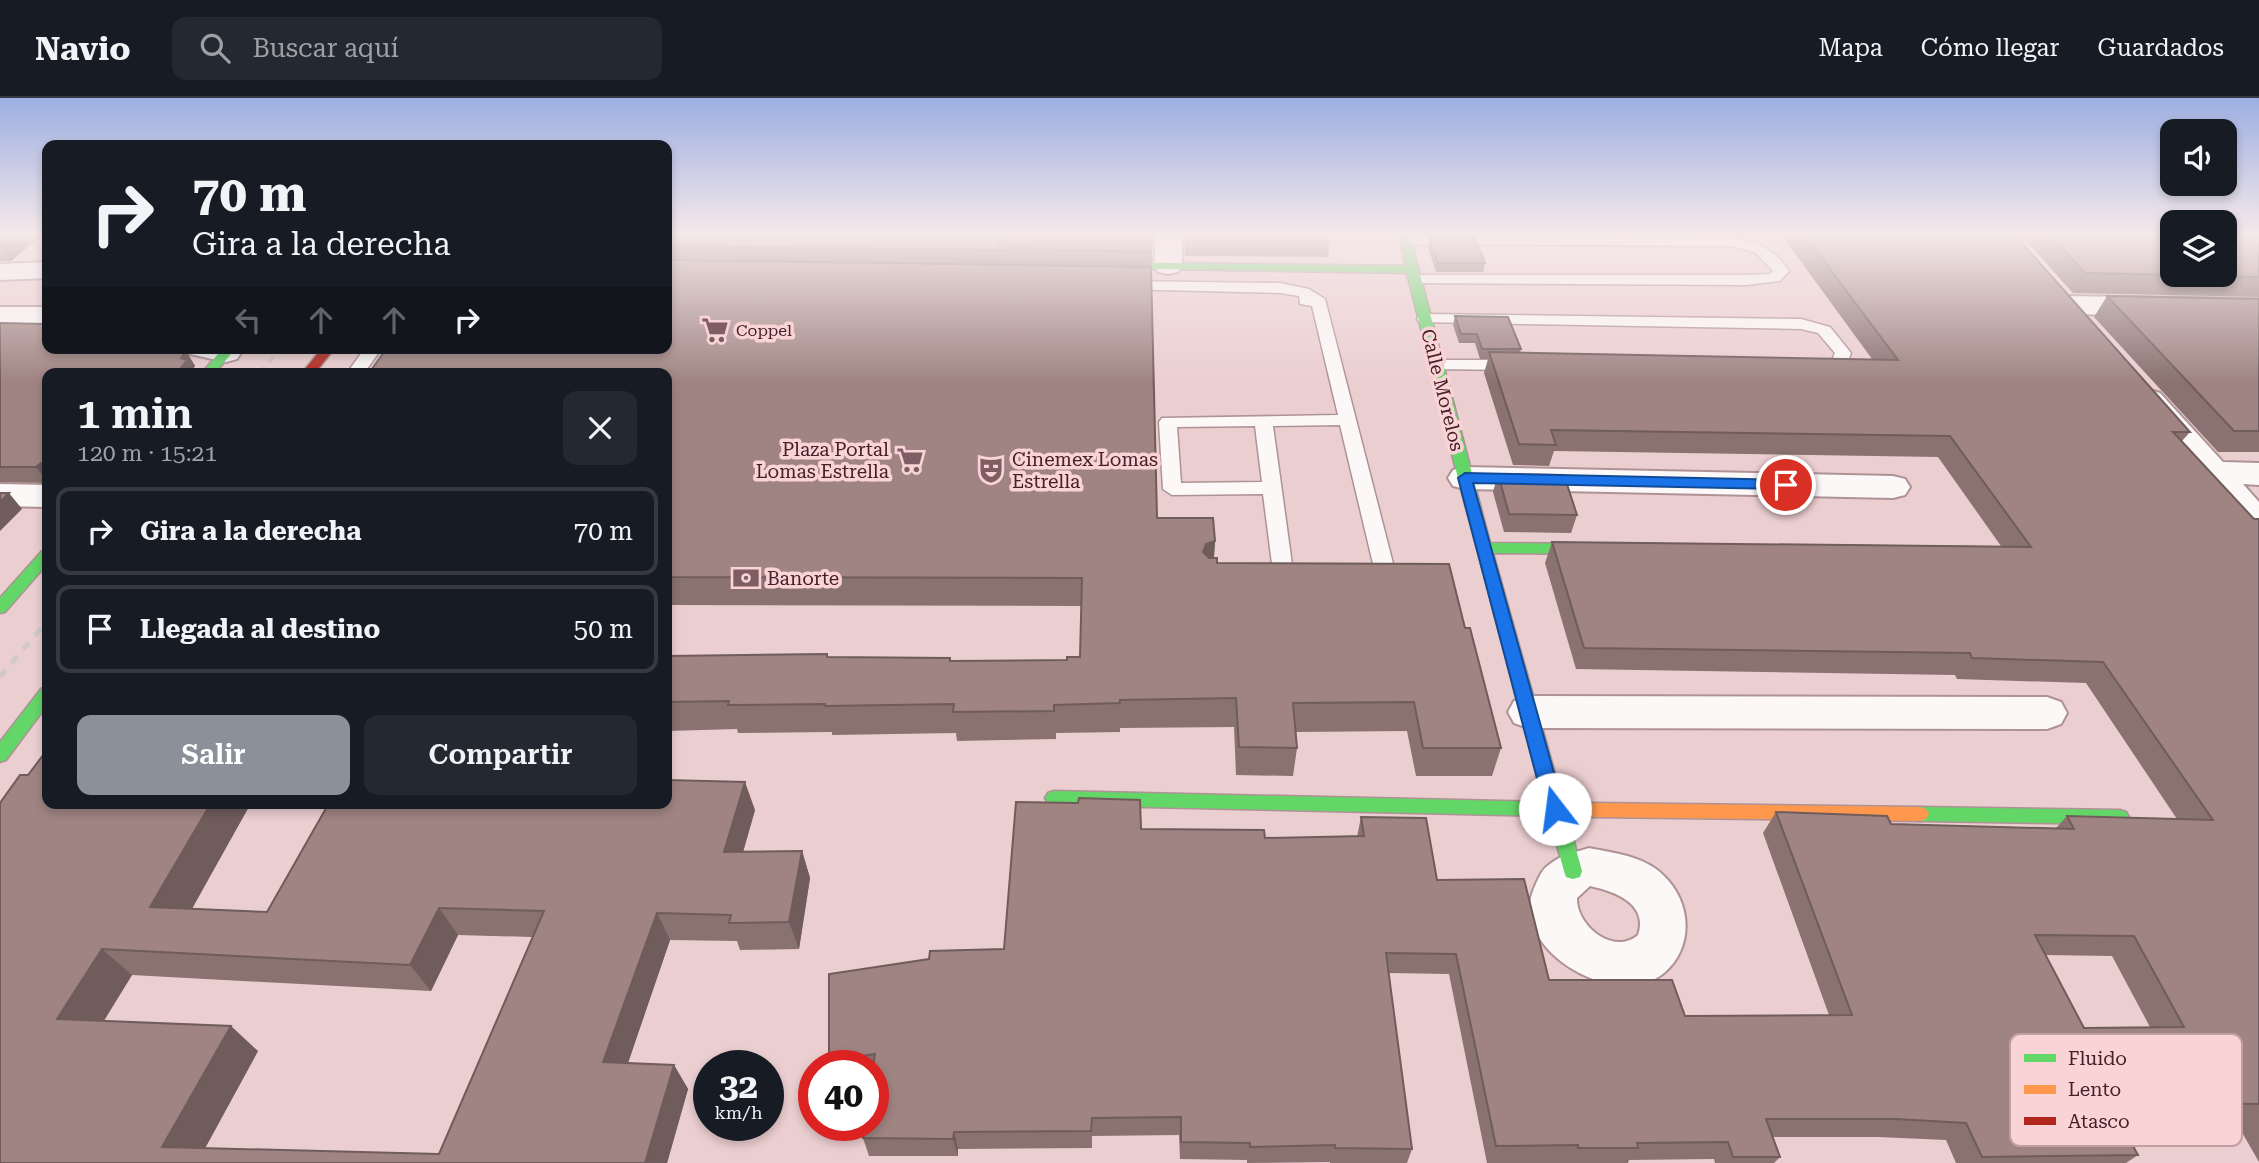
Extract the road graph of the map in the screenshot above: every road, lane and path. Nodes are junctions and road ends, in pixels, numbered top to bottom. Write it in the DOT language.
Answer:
graph roads {
  1 [pos="1416,283"];
  2 [pos="1112,286"];
  3 [pos="1150,296"];
  4 [pos="1318,302"];
  5 [pos="2259,308"];
  6 [pos="0,316"];
  7 [pos="42,316"];
  8 [pos="1426,319"];
  9 [pos="2091,334"];
  10 [pos="324,354"];
  11 [pos="369,354"];
  12 [pos="1437,365"];
  13 [pos="1532,365"];
  14 [pos="1802,367"];
  15 [pos="312,368"];
  16 [pos="359,368"];
  17 [pos="2126,374"];
  18 [pos="1347,420"];
  19 [pos="1263,421"];
  20 [pos="2214,473"];
  21 [pos="2259,474"];
  22 [pos="1465,478"];
  23 [pos="1893,487"];
  24 [pos="1272,488"];
  25 [pos="0,495"];
  26 [pos="42,496"];
  27 [pos="2259,524"];
  28 [pos="1484,548"];
  29 [pos="1621,550"];
  30 [pos="42,561"];
  31 [pos="1261,579"];
  32 [pos="1284,579"];
  33 [pos="1310,579"];
  34 [pos="1348,579"];
  35 [pos="0,608"];
  36 [pos="42,700"];
  37 [pos="1528,712"];
  38 [pos="2047,713"];
  39 [pos="0,755"];
  40 [pos="1054,798"];
  41 [pos="1555,809"];
  42 [pos="2120,817"];
  43 [pos="1573,871"];
  1 -- 8 [label="street, Calle Morelos"];
  2 -- 4 [label="lane"];
  3 -- 4 [label="lane"];
  4 -- 18 [label="lane"];
  5 -- 9 [label="street"];
  6 -- 7 [label="street"];
  8 -- 12 [label="street, Calle Morelos"];
  8 -- 14 [label="lane"];
  10 -- 15 [label="street"];
  11 -- 16 [label="lane"];
  12 -- 13 [label="lane"];
  12 -- 22 [label="street, Calle Morelos"];
  17 -- 20 [label="street"];
  18 -- 19 [label="lane"];
  18 -- 34 [label="lane"];
  19 -- 24 [label="lane"];
  19 -- 24 [label="lane"];
  20 -- 21 [label="street"];
  20 -- 27 [label="street"];
  22 -- 23 [label="street"];
  22 -- 28 [label="street, Calle Morelos"];
  24 -- 32 [label="lane"];
  25 -- 26 [label="street"];
  28 -- 29 [label="street"];
  28 -- 37 [label="street, Calle Morelos"];
  30 -- 35 [label="street"];
  31 -- 32 [label="lane"];
  32 -- 33 [label="lane"];
  36 -- 39 [label="street"];
  37 -- 38 [label="street"];
  37 -- 41 [label="street, Calle Morelos"];
  40 -- 41 [label="street"];
  41 -- 42 [label="street"];
  41 -- 43 [label="street, Calle Morelos"];
}
